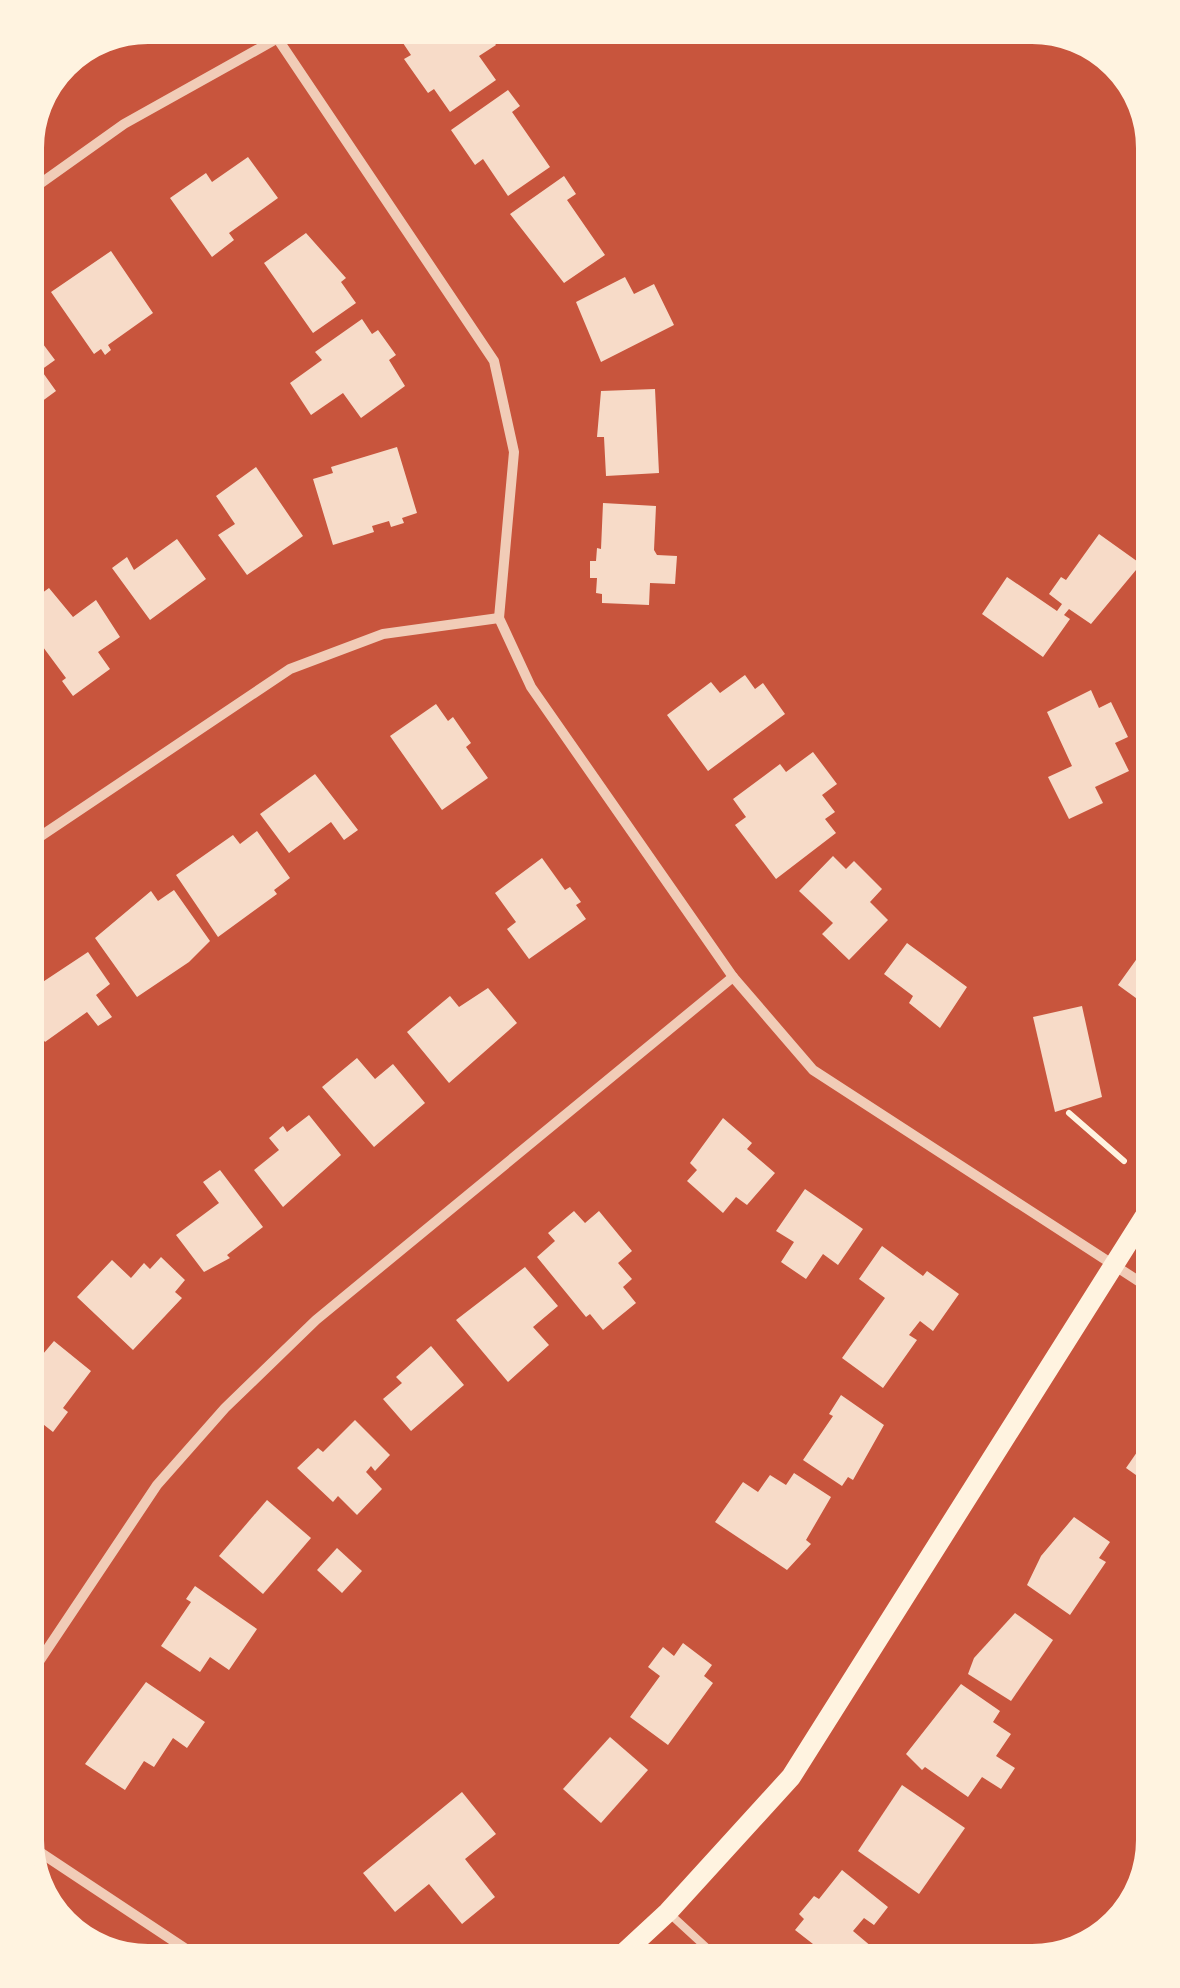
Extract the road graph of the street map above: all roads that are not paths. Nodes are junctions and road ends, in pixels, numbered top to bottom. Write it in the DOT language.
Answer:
graph roads {
  1 [pos="278,38"];
  2 [pos="38,185"];
  3 [pos="499,618"];
  4 [pos="38,838"];
  5 [pos="733,978"];
  6 [pos="1142,1219"];
  7 [pos="1112,1263"];
  8 [pos="1142,1283"];
  9 [pos="38,1663"];
  10 [pos="39,1852"];
  11 [pos="668,1912"];
  12 [pos="187,1950"];
  13 [pos="628,1950"];
  14 [pos="709,1950"];
  1 -- 2 [label="street"];
  1 -- 3 [label="street"];
  3 -- 4 [label="street"];
  3 -- 5 [label="street"];
  5 -- 7 [label="street"];
  5 -- 9 [label="street"];
  6 -- 7 [label="main road"];
  7 -- 8 [label="street"];
  7 -- 11 [label="main road"];
  10 -- 12 [label="street"];
  11 -- 13 [label="main road"];
  11 -- 14 [label="lane"];
}
